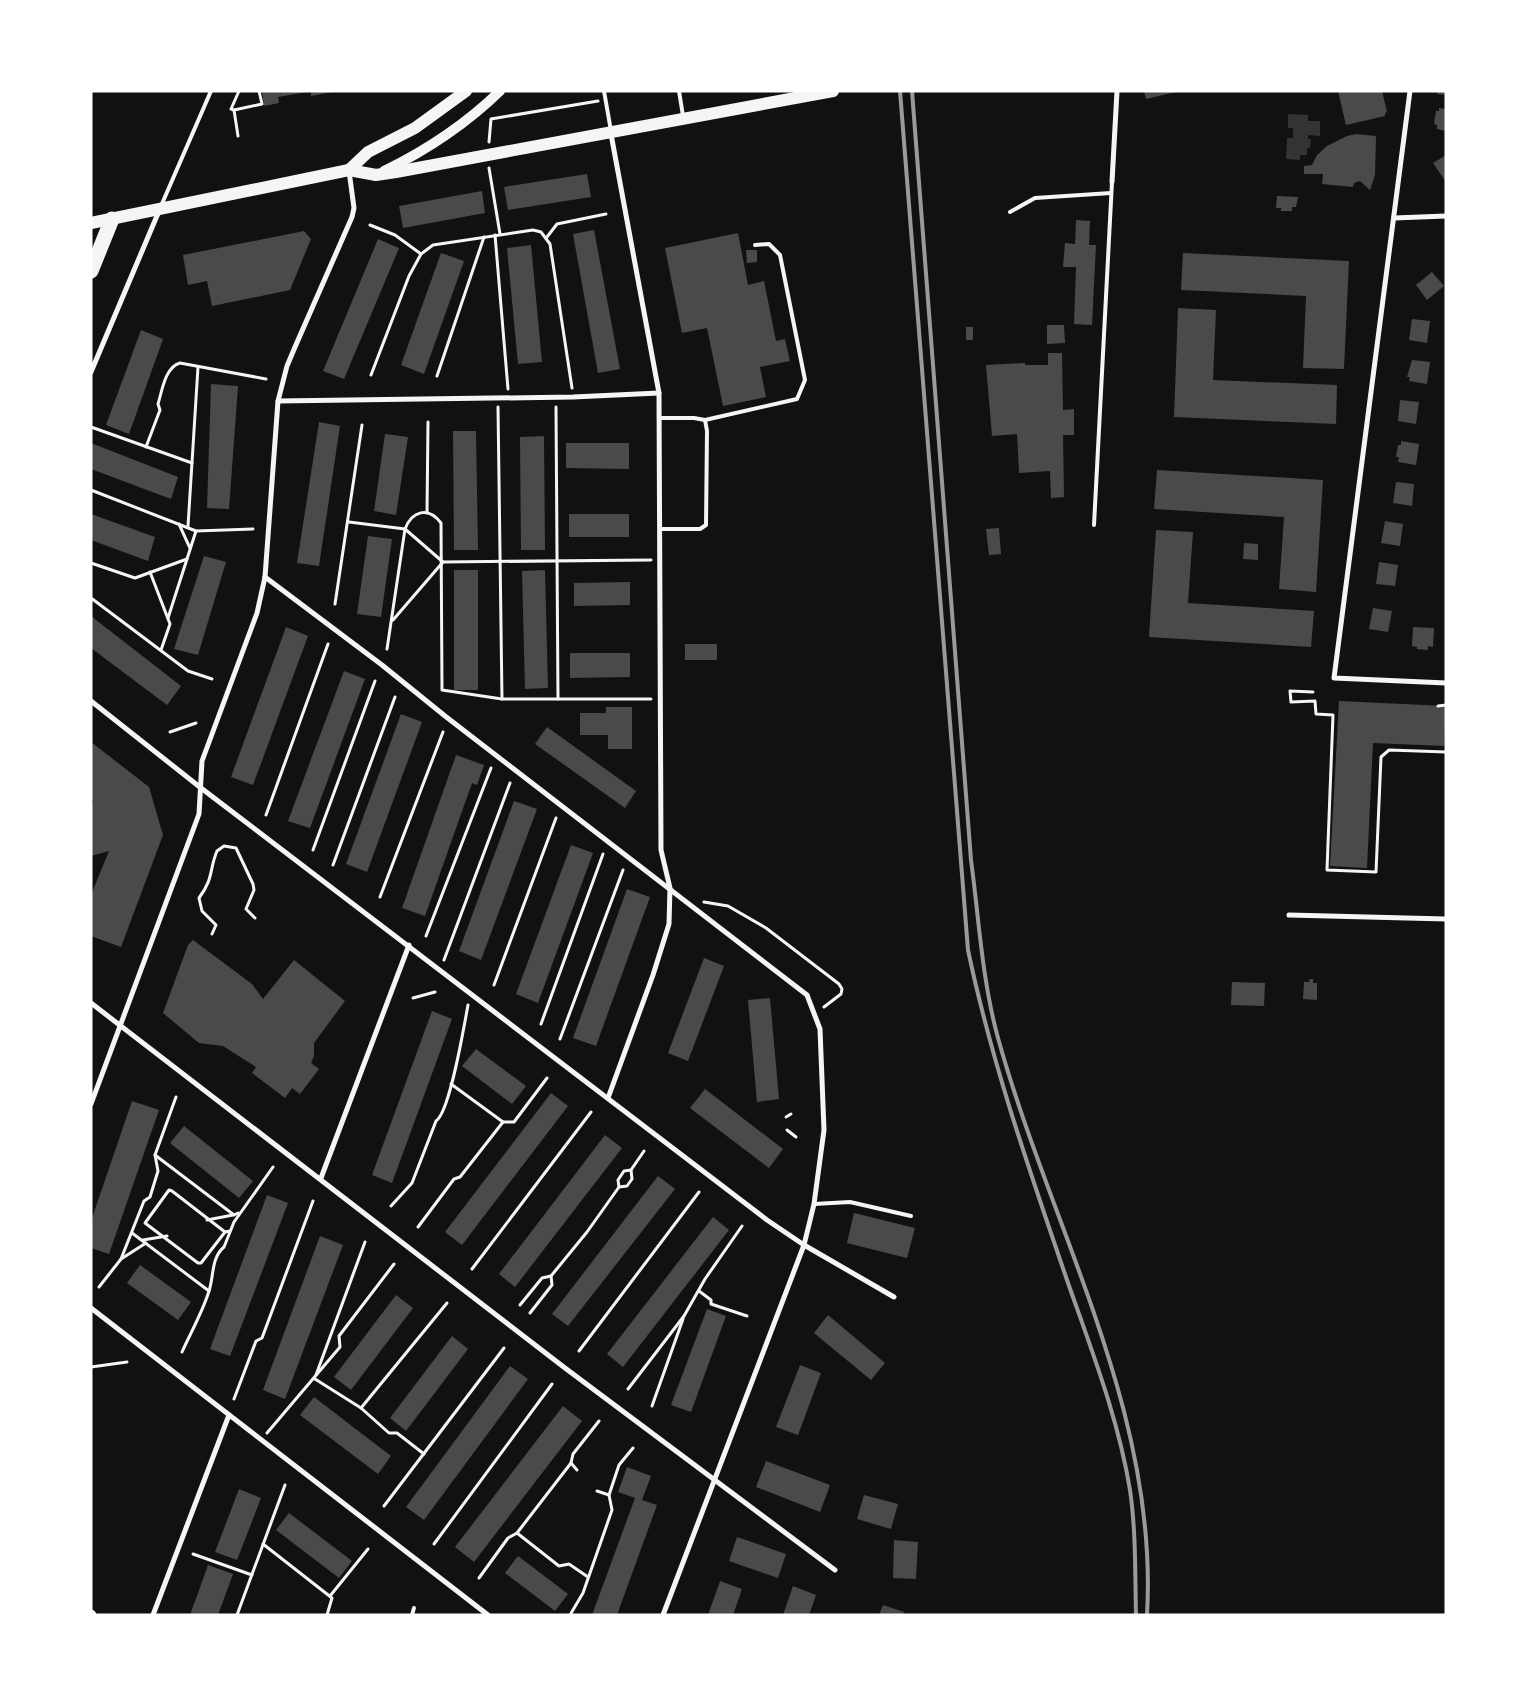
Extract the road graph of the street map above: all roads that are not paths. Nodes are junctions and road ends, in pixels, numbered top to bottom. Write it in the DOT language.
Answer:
graph roads {
  1 [pos="211,91"];
  2 [pos="466,91"];
  3 [pos="500,91"];
  4 [pos="604,91"];
  5 [pos="679,91"];
  6 [pos="833,91"];
  7 [pos="1117,91"];
  8 [pos="1410,91"];
  9 [pos="684,120"];
  10 [pos="611,133"];
  11 [pos="349,170"];
  12 [pos="376,175"];
  13 [pos="1112,182"];
  14 [pos="1111,193"];
  15 [pos="160,209"];
  16 [pos="1010,212"];
  17 [pos="1446,216"];
  18 [pos="1394,218"];
  19 [pos="112,219"];
  20 [pos="91,223"];
  21 [pos="755,245"];
  22 [pos="91,271"];
  23 [pos="91,372"];
  24 [pos="659,393"];
  25 [pos="278,401"];
  26 [pos="661,418"];
  27 [pos="705,420"];
  28 [pos="1094,525"];
  29 [pos="661,529"];
  30 [pos="265,577"];
  31 [pos="1446,683"];
  32 [pos="91,701"];
  33 [pos="201,788"];
  34 [pos="670,888"];
  35 [pos="1289,915"];
  36 [pos="1446,919"];
  37 [pos="409,945"];
  38 [pos="91,1003"];
  39 [pos="121,1026"];
  40 [pos="608,1098"];
  41 [pos="91,1104"];
  42 [pos="321,1178"];
  43 [pos="814,1204"];
  44 [pos="911,1216"];
  45 [pos="804,1245"];
  46 [pos="894,1297"];
  47 [pos="91,1308"];
  48 [pos="229,1415"];
  49 [pos="716,1479"];
  50 [pos="835,1570"];
  51 [pos="414,1608"];
  52 [pos="153,1615"];
  53 [pos="412,1615"];
  54 [pos="488,1615"];
  55 [pos="664,1615"];
  1 -- 15 [label="lane"];
  2 -- 11 [label="main road"];
  3 -- 12 [label="main road"];
  4 -- 10 [label="lane"];
  5 -- 9 [label="lane"];
  6 -- 9 [label="main road"];
  7 -- 13 [label="street"];
  8 -- 18 [label="street"];
  9 -- 10 [label="main road"];
  10 -- 12 [label="main road"];
  10 -- 24 [label="street"];
  11 -- 12 [label="main road"];
  11 -- 15 [label="main road"];
  11 -- 25 [label="street"];
  13 -- 14 [label="lane"];
  14 -- 16 [label="lane"];
  14 -- 28 [label="lane"];
  15 -- 19 [label="main road"];
  15 -- 23 [label="street"];
  17 -- 18 [label="street"];
  18 -- 31 [label="street"];
  19 -- 20 [label="main road"];
  19 -- 22 [label="highway"];
  21 -- 27 [label="lane"];
  24 -- 25 [label="street"];
  24 -- 26 [label="street"];
  25 -- 30 [label="street"];
  26 -- 27 [label="lane"];
  26 -- 29 [label="street"];
  27 -- 29 [label="lane"];
  29 -- 34 [label="street"];
  30 -- 33 [label="street"];
  30 -- 34 [label="street"];
  32 -- 33 [label="street"];
  33 -- 37 [label="street"];
  33 -- 39 [label="street"];
  34 -- 40 [label="street"];
  34 -- 43 [label="street"];
  35 -- 36 [label="street"];
  37 -- 40 [label="street"];
  37 -- 42 [label="street"];
  38 -- 39 [label="street"];
  39 -- 41 [label="street"];
  39 -- 42 [label="street"];
  40 -- 45 [label="street"];
  42 -- 49 [label="street"];
  43 -- 44 [label="lane"];
  43 -- 45 [label="street"];
  45 -- 46 [label="street"];
  45 -- 49 [label="street"];
  47 -- 48 [label="street"];
  48 -- 52 [label="street"];
  48 -- 54 [label="street"];
  49 -- 50 [label="street"];
  49 -- 55 [label="street"];
  51 -- 53 [label="lane"];
}
